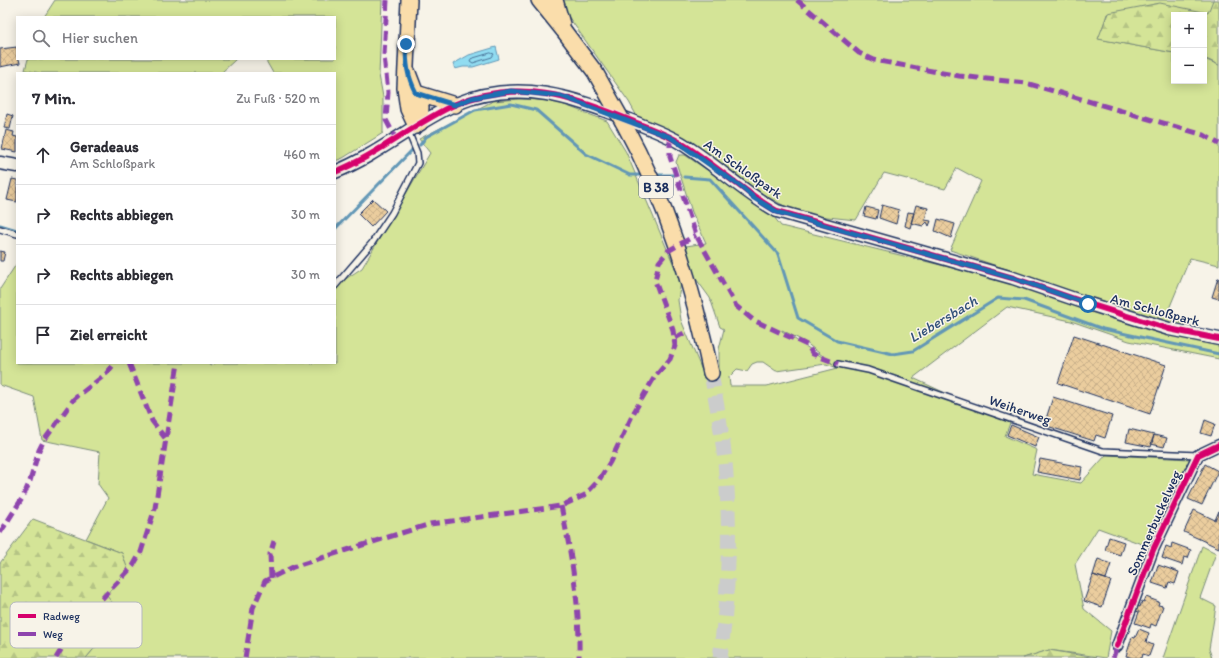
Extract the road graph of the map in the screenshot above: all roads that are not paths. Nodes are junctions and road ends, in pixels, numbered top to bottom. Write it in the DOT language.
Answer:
graph roads {
  1 [pos="410,0"];
  2 [pos="539,0"];
  3 [pos="555,0"];
  4 [pos="564,31"];
  5 [pos="406,64"];
  6 [pos="416,93"];
  7 [pos="455,105"];
  8 [pos="415,127"];
  9 [pos="0,163"];
  10 [pos="16,166"];
  11 [pos="336,172"];
  12 [pos="0,229"];
  13 [pos="16,234"];
  14 [pos="336,285"];
  15 [pos="1219,339"];
  16 [pos="838,364"];
  17 [pos="711,373"];
  18 [pos="1219,445"];
  19 [pos="1198,455"];
  20 [pos="1117,646"];
  1 -- 5 [label="main road"];
  2 -- 4 [label="main road, B 38"];
  3 -- 4 [label="main road"];
  4 -- 17 [label="main road, B 38, bridge"];
  5 -- 6 [label="main road"];
  5 -- 8 [label="main road"];
  6 -- 7 [label="main road"];
  6 -- 8 [label="main road"];
  7 -- 8 [label="street, Am Schloßpark"];
  7 -- 15 [label="street, Am Schloßpark"];
  8 -- 11 [label="street, Am Schloßpark"];
  8 -- 14 [label="lane"];
  9 -- 10 [label="street"];
  12 -- 13 [label="lane"];
  16 -- 19 [label="lane, Weiherweg"];
  18 -- 19 [label="street"];
  19 -- 20 [label="street, Sommerbuckelweg"];
}
